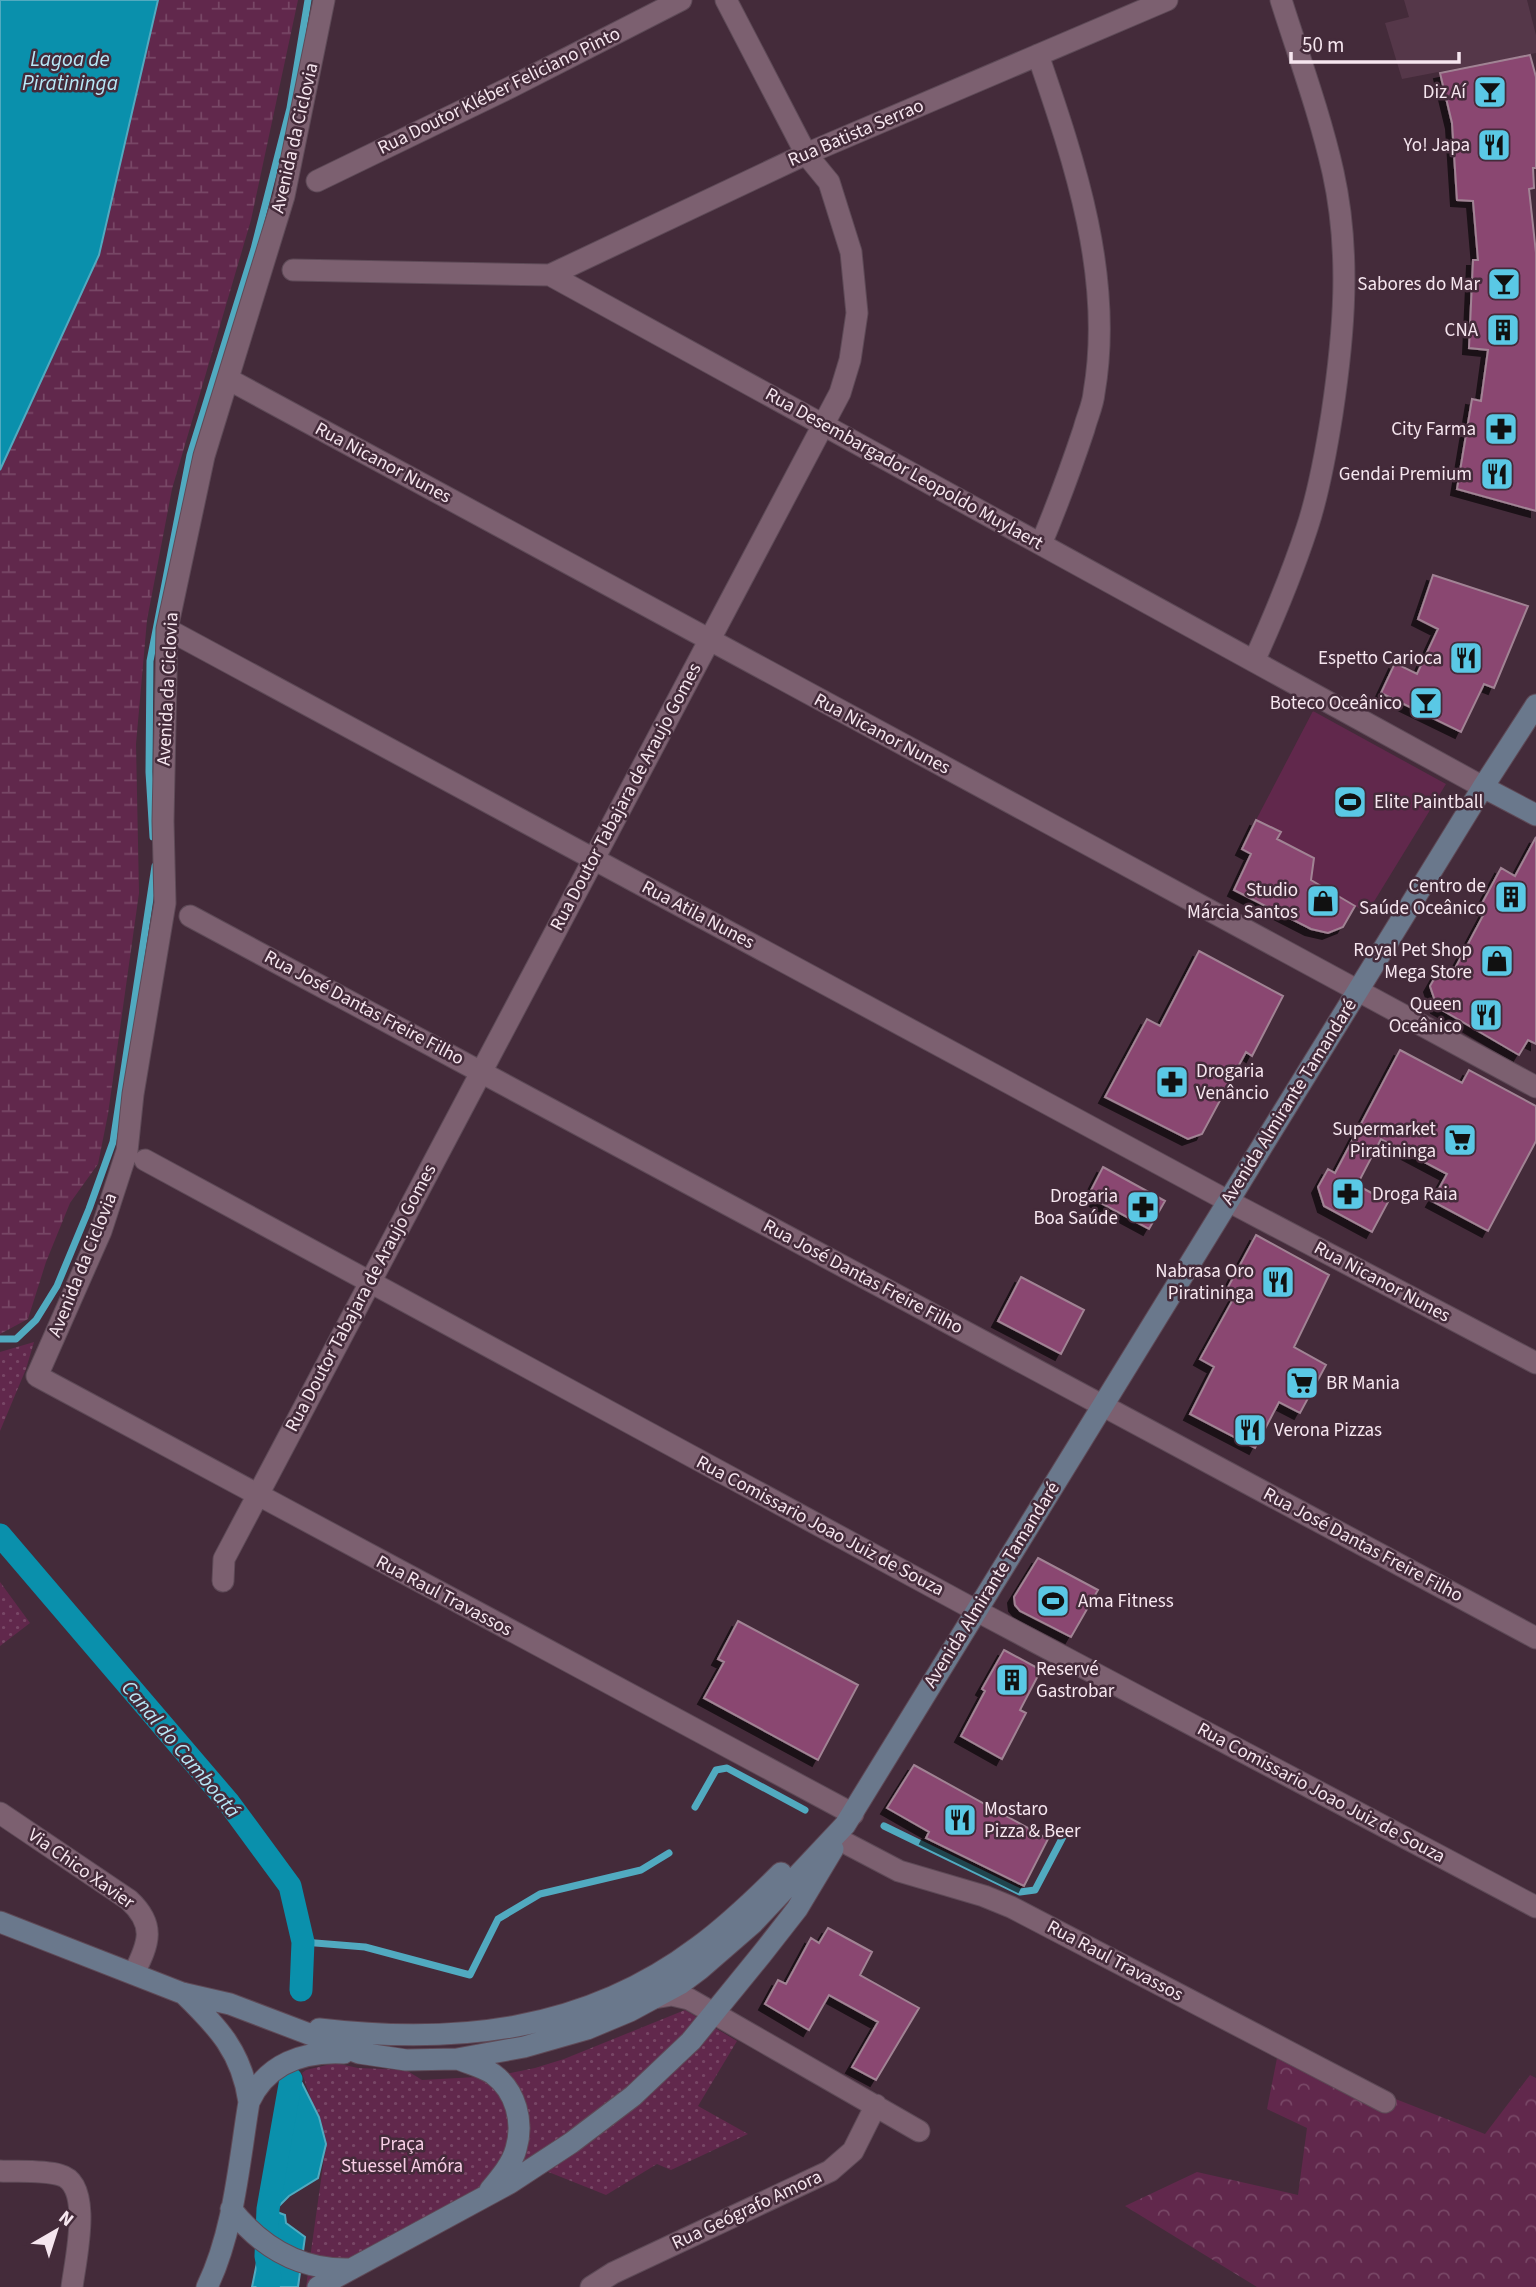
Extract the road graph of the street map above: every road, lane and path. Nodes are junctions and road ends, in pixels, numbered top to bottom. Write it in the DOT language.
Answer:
graph roads {
  1 [pos="324,0"];
  2 [pos="681,0"];
  3 [pos="726,0"];
  4 [pos="1167,0"];
  5 [pos="1281,0"];
  6 [pos="1038,55"];
  7 [pos="806,154"];
  8 [pos="317,181"];
  9 [pos="293,270"];
  10 [pos="550,275"];
  11 [pos="228,379"];
  12 [pos="822,424"];
  13 [pos="1041,544"];
  14 [pos="167,629"];
  15 [pos="709,640"];
  16 [pos="1254,661"];
  17 [pos="1536,705"];
  18 [pos="1483,786"];
  19 [pos="1536,814"];
  20 [pos="593,859"];
  21 [pos="190,916"];
  22 [pos="1357,992"];
  23 [pos="481,1072"];
  24 [pos="1536,1087"];
  25 [pos="145,1160"];
  26 [pos="1228,1201"];
  27 [pos="370,1282"];
  28 [pos="1536,1363"];
  29 [pos="37,1376"];
  30 [pos="1102,1405"];
  31 [pos="257,1496"];
  32 [pos="223,1581"];
  33 [pos="977,1611"];
  34 [pos="1536,1638"];
  35 [pos="0,1813"];
  36 [pos="845,1826"];
  37 [pos="1536,1907"];
  38 [pos="0,1922"];
  39 [pos="134,1973"];
  40 [pos="182,1993"];
  41 [pos="654,1998"];
  42 [pos="714,2012"];
  43 [pos="289,2026"];
  44 [pos="359,2053"];
  45 [pos="457,2059"];
  46 [pos="249,2102"];
  47 [pos="1384,2102"];
  48 [pos="876,2105"];
  49 [pos="919,2132"];
  50 [pos="0,2171"];
  51 [pos="484,2197"];
  52 [pos="237,2218"];
  53 [pos="351,2269"];
  54 [pos="72,2287"];
  55 [pos="207,2287"];
  56 [pos="318,2287"];
  57 [pos="591,2287"];
  1 -- 11 [label="street, Avenida da Ciclovia"];
  2 -- 8 [label="street, Rua Doutor Kléber Feliciano Pinto"];
  3 -- 7 [label="street, Rua Doutor Tabajara de Araujo Gomes"];
  4 -- 6 [label="street, Rua Batista Serrao"];
  5 -- 16 [label="street"];
  6 -- 7 [label="street, Rua Batista Serrao"];
  6 -- 13 [label="street"];
  7 -- 10 [label="street, Rua Batista Serrao"];
  7 -- 12 [label="street, Rua Doutor Tabajara de Araujo Gomes"];
  9 -- 10 [label="street, Rua Desembargador Leopoldo Muylaert"];
  10 -- 12 [label="street, Rua Desembargador Leopoldo Muylaert"];
  11 -- 14 [label="street, Avenida da Ciclovia"];
  11 -- 15 [label="street, Rua Nicanor Nunes"];
  12 -- 13 [label="street, Rua Desembargador Leopoldo Muylaert"];
  12 -- 15 [label="street, Rua Doutor Tabajara de Araujo Gomes"];
  13 -- 16 [label="street, Rua Desembargador Leopoldo Muylaert"];
  14 -- 20 [label="street, Rua Atila Nunes"];
  14 -- 29 [label="street, Avenida da Ciclovia"];
  15 -- 20 [label="street, Rua Doutor Tabajara de Araujo Gomes"];
  15 -- 22 [label="street, Rua Nicanor Nunes"];
  16 -- 18 [label="street, Rua Desembargador Leopoldo Muylaert"];
  17 -- 18 [label="street, Avenida Almirante Tamandaré"];
  18 -- 19 [label="street"];
  18 -- 22 [label="street, Avenida Almirante Tamandaré"];
  20 -- 23 [label="street, Rua Doutor Tabajara de Araujo Gomes"];
  20 -- 26 [label="street, Rua Atila Nunes"];
  21 -- 23 [label="street, Rua José Dantas Freire Filho"];
  22 -- 24 [label="street, Rua Nicanor Nunes"];
  22 -- 26 [label="street, Avenida Almirante Tamandaré"];
  23 -- 27 [label="street, Rua Doutor Tabajara de Araujo Gomes"];
  23 -- 30 [label="street, Rua José Dantas Freire Filho"];
  25 -- 27 [label="street, Rua Comissario Joao Juiz de Souza"];
  26 -- 28 [label="street, Rua Nicanor Nunes"];
  26 -- 30 [label="street, Avenida Almirante Tamandaré"];
  27 -- 31 [label="street, Rua Doutor Tabajara de Araujo Gomes"];
  27 -- 33 [label="street, Rua Comissario Joao Juiz de Souza"];
  29 -- 31 [label="street, Rua Raul Travassos"];
  30 -- 33 [label="street, Avenida Almirante Tamandaré"];
  30 -- 34 [label="street, Rua José Dantas Freire Filho"];
  31 -- 32 [label="street, Rua Doutor Tabajara de Araujo Gomes"];
  31 -- 36 [label="street, Rua Raul Travassos"];
  33 -- 36 [label="street, Avenida Almirante Tamandaré"];
  33 -- 37 [label="street, Rua Comissario Joao Juiz de Souza"];
  35 -- 39 [label="street, Via Chico Xavier"];
  36 -- 41 [label="street, Avenida Almirante Tamandaré"];
  36 -- 42 [label="street"];
  36 -- 43 [label="street"];
  36 -- 47 [label="street, Rua Raul Travassos"];
  38 -- 39 [label="street, Avenida Almirante Tamandaré"];
  39 -- 40 [label="street, Avenida Almirante Tamandaré"];
  40 -- 43 [label="street, Avenida Almirante Tamandaré"];
  40 -- 46 [label="street, Avenida Almirante Tamandaré"];
  41 -- 42 [label="street"];
  41 -- 45 [label="street, Avenida Almirante Tamandaré"];
  42 -- 48 [label="street"];
  42 -- 51 [label="street"];
  43 -- 44 [label="street, Avenida Almirante Tamandaré"];
  44 -- 45 [label="street, Avenida Almirante Tamandaré"];
  44 -- 46 [label="street"];
  45 -- 51 [label="street"];
  46 -- 52 [label="street"];
  48 -- 49 [label="street"];
  48 -- 57 [label="street, Rua Geógrafo Amora"];
  50 -- 54 [label="street"];
  51 -- 53 [label="street"];
  52 -- 53 [label="street"];
  52 -- 55 [label="street"];
  53 -- 56 [label="street"];
}
